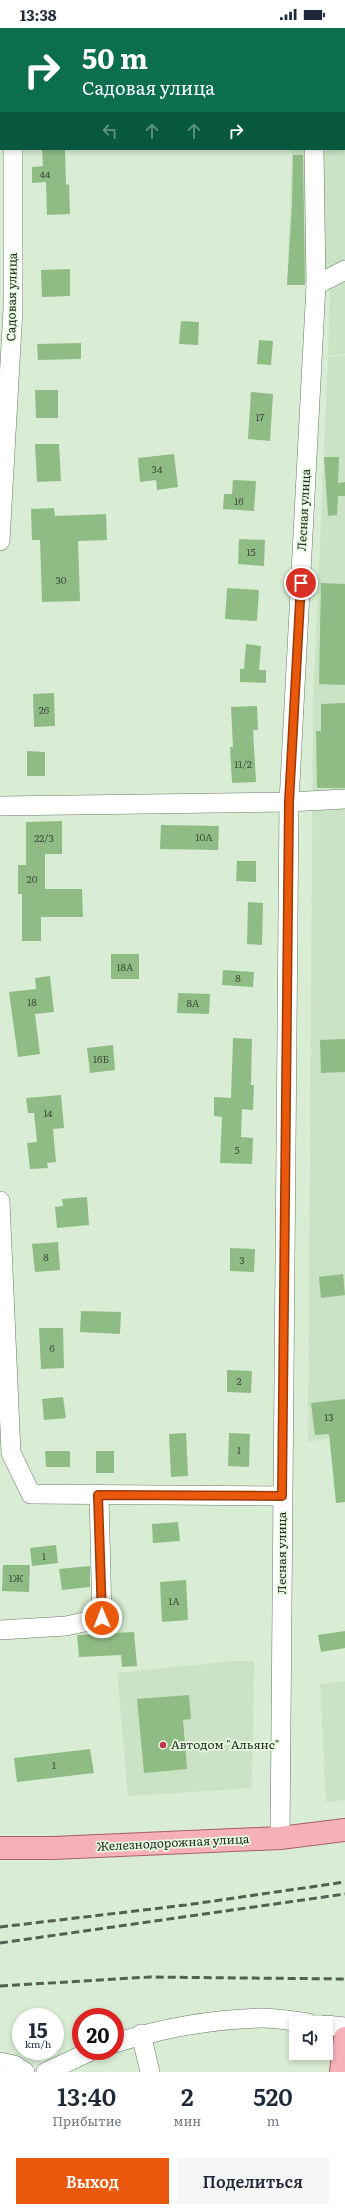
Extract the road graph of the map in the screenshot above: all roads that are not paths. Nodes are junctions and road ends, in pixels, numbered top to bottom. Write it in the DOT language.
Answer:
graph roads {
  1 [pos="14,150"];
  2 [pos="314,150"];
  3 [pos="345,270"];
  4 [pos="316,285"];
  5 [pos="0,541"];
  6 [pos="345,799"];
  7 [pos="289,802"];
  8 [pos="0,806"];
  9 [pos="0,1201"];
  10 [pos="2,1302"];
  11 [pos="98,1495"];
  12 [pos="282,1496"];
  13 [pos="0,1630"];
  14 [pos="345,1830"];
  15 [pos="280,1838"];
  16 [pos="0,1848"];
  17 [pos="289,2021"];
  18 [pos="333,2026"];
  19 [pos="345,2028"];
  20 [pos="141,2034"];
  21 [pos="345,2038"];
  22 [pos="124,2040"];
  23 [pos="72,2060"];
  24 [pos="0,2062"];
  25 [pos="25,2072"];
  26 [pos="46,2072"];
  27 [pos="150,2072"];
  28 [pos="341,2072"];
  1 -- 5 [label="street, Садовая улица"];
  2 -- 4 [label="street, Лесная улица"];
  3 -- 4 [label="street"];
  4 -- 7 [label="street, Лесная улица"];
  6 -- 7 [label="street"];
  7 -- 8 [label="street"];
  7 -- 12 [label="street, Лесная улица"];
  9 -- 10 [label="street"];
  10 -- 11 [label="street"];
  11 -- 12 [label="street"];
  11 -- 13 [label="street"];
  12 -- 15 [label="street, Лесная улица"];
  14 -- 15 [label="main road, Железнодорожная улица"];
  15 -- 16 [label="main road, Железнодорожная улица"];
  17 -- 20 [label="street"];
  18 -- 19 [label="street"];
  20 -- 22 [label="street"];
  20 -- 27 [label="street"];
  21 -- 28 [label="main road"];
  23 -- 26 [label="street"];
  24 -- 25 [label="street"];
}
